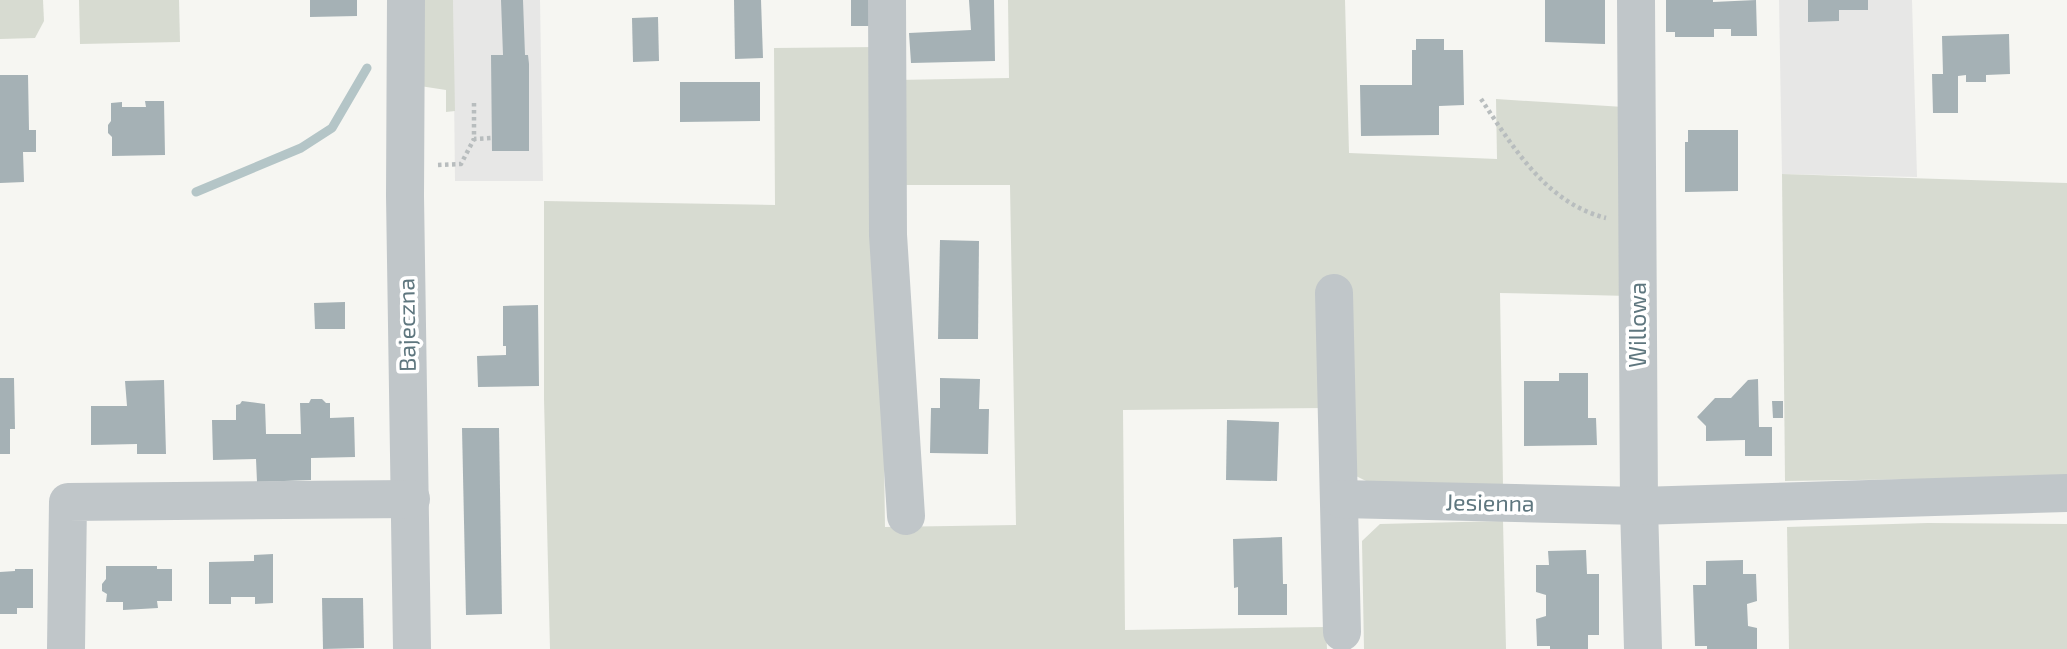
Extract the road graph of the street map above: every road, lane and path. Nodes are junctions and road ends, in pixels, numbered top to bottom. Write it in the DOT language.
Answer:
graph roads {
  1 [pos="406,0"];
  2 [pos="887,0"];
  3 [pos="1636,0"];
  4 [pos="1481,99"];
  5 [pos="474,103"];
  6 [pos="492,138"];
  7 [pos="474,139"];
  8 [pos="405,167"];
  9 [pos="1637,222"];
  10 [pos="1334,293"];
  11 [pos="2067,493"];
  12 [pos="411,499"];
  13 [pos="1341,499"];
  14 [pos="1639,506"];
  15 [pos="906,516"];
  16 [pos="1342,632"];
  17 [pos="66,649"];
  18 [pos="412,649"];
  19 [pos="1643,649"];
  1 -- 8 [label="street, Bajeczna"];
  2 -- 15 [label="street"];
  3 -- 9 [label="street, Willowa"];
  4 -- 9 [label="path"];
  5 -- 7 [label="path"];
  6 -- 7 [label="path"];
  7 -- 8 [label="path"];
  8 -- 12 [label="street, Bajeczna"];
  9 -- 14 [label="street, Willowa"];
  10 -- 13 [label="street"];
  11 -- 14 [label="street, Jesienna"];
  12 -- 17 [label="street"];
  12 -- 18 [label="street, Bajeczna"];
  13 -- 14 [label="street, Jesienna"];
  13 -- 16 [label="street"];
  14 -- 19 [label="street, Willowa"];
}
